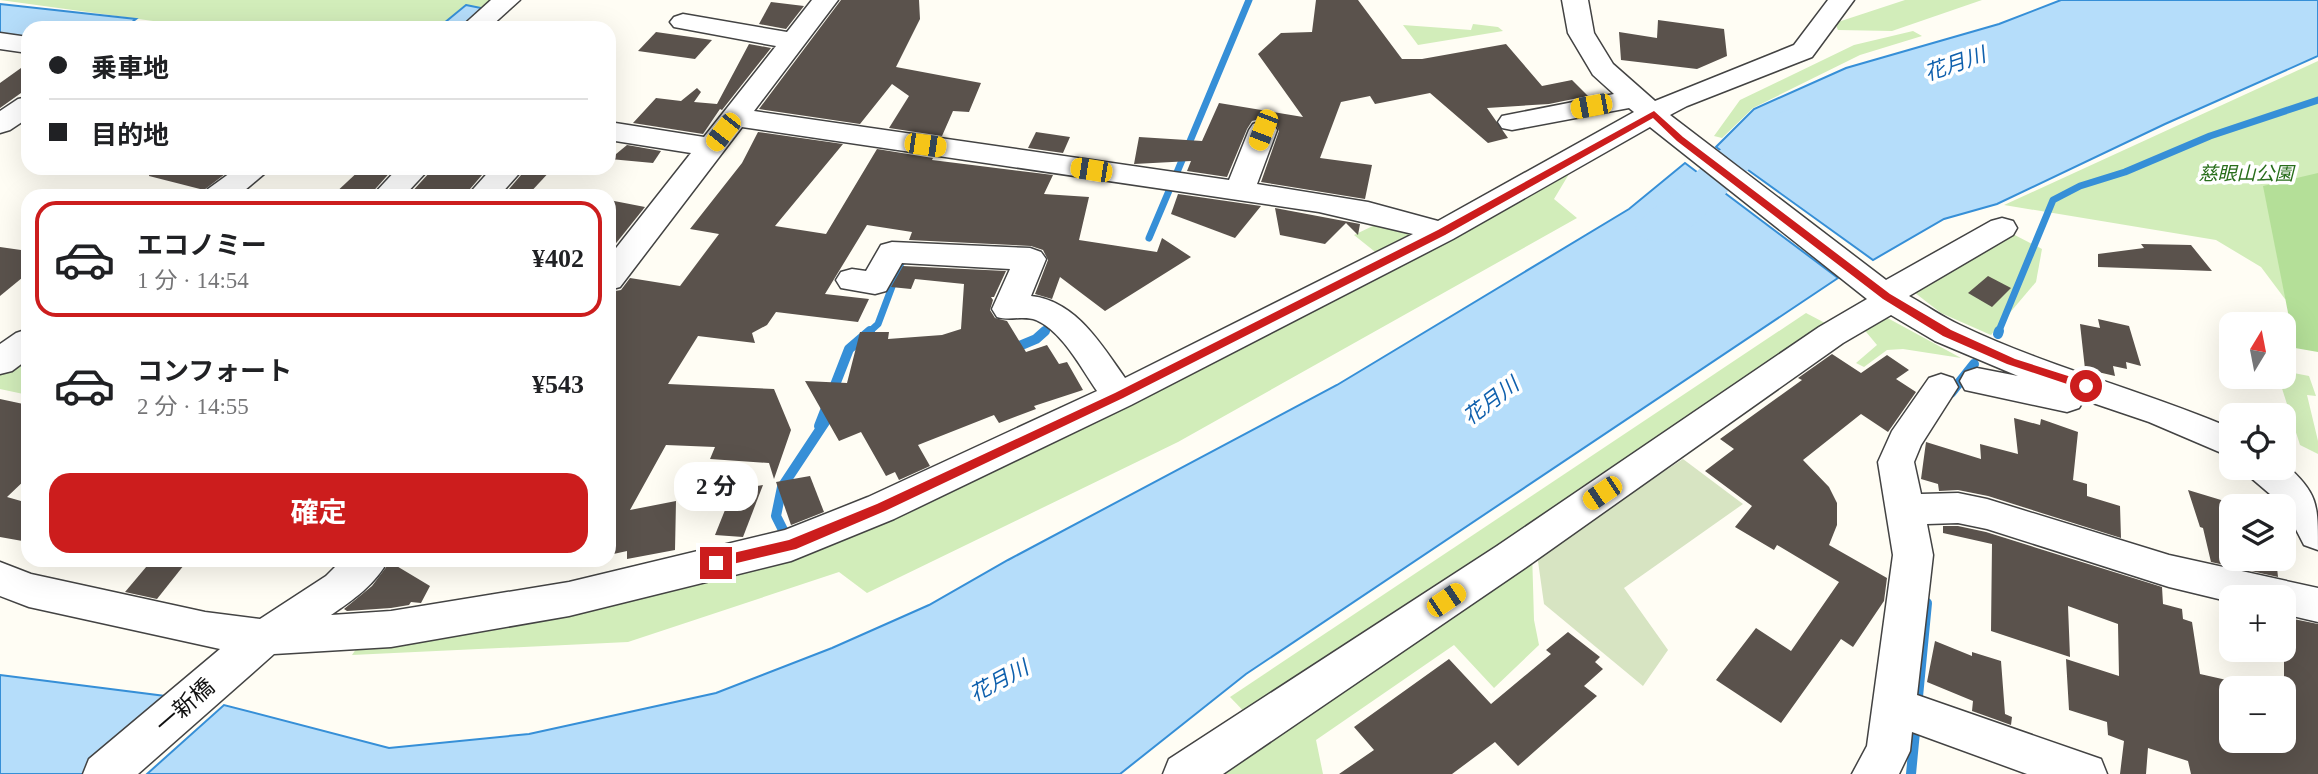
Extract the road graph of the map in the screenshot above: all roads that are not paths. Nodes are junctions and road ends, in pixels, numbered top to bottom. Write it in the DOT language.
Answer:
graph roads {
  1 [pos="508,0"];
  2 [pos="825,0"];
  3 [pos="1576,0"];
  4 [pos="1841,0"];
  5 [pos="482,21"];
  6 [pos="683,22"];
  7 [pos="0,41"];
  8 [pos="793,41"];
  9 [pos="21,43"];
  10 [pos="1645,106"];
  11 [pos="21,110"];
  12 [pos="734,117"];
  13 [pos="1512,122"];
  14 [pos="0,126"];
  15 [pos="21,130"];
  16 [pos="1263,130"];
  17 [pos="616,132"];
  18 [pos="711,147"];
  19 [pos="247,175"];
  20 [pos="408,175"];
  21 [pos="502,175"];
  22 [pos="228,189"];
  23 [pos="394,189"];
  24 [pos="489,189"];
  25 [pos="1240,190"];
  26 [pos="2002,228"];
  27 [pos="1442,232"];
  28 [pos="616,270"];
  29 [pos="852,280"];
  30 [pos="1886,297"];
  31 [pos="2111,395"];
  32 [pos="1119,396"];
  33 [pos="2219,438"];
  34 [pos="2284,480"];
  35 [pos="2306,494"];
  36 [pos="1920,510"];
  37 [pos="2318,534"];
  38 [pos="361,567"];
  39 [pos="0,579"];
  40 [pos="2318,605"];
  41 [pos="265,637"];
  42 [pos="1908,710"];
  43 [pos="105,774"];
  44 [pos="1185,774"];
  45 [pos="1874,774"];
  46 [pos="2085,774"];
  1 -- 5 [label="street"];
  2 -- 8 [label="street"];
  3 -- 10 [label="street"];
  4 -- 10 [label="street"];
  6 -- 8 [label="street"];
  7 -- 9 [label="street"];
  8 -- 12 [label="street"];
  10 -- 13 [label="street"];
  10 -- 27 [label="street"];
  10 -- 30 [label="street"];
  11 -- 14 [label="street"];
  12 -- 18 [label="street"];
  12 -- 25 [label="street"];
  14 -- 15 [label="street"];
  16 -- 25 [label="street"];
  17 -- 18 [label="street"];
  18 -- 28 [label="street"];
  19 -- 22 [label="street"];
  20 -- 23 [label="street"];
  21 -- 24 [label="street"];
  25 -- 27 [label="street"];
  26 -- 30 [label="street"];
  27 -- 32 [label="street"];
  29 -- 32 [label="street"];
  30 -- 31 [label="street"];
  30 -- 44 [label="street"];
  31 -- 33 [label="street"];
  31 -- 36 [label="street"];
  32 -- 41 [label="street"];
  34 -- 35 [label="street"];
  35 -- 37 [label="street"];
  36 -- 40 [label="street"];
  36 -- 42 [label="street"];
  38 -- 41 [label="street, 一新橋"];
  39 -- 41 [label="street"];
  41 -- 43 [label="street, 一新橋"];
  42 -- 45 [label="street"];
  42 -- 46 [label="street"];
}
